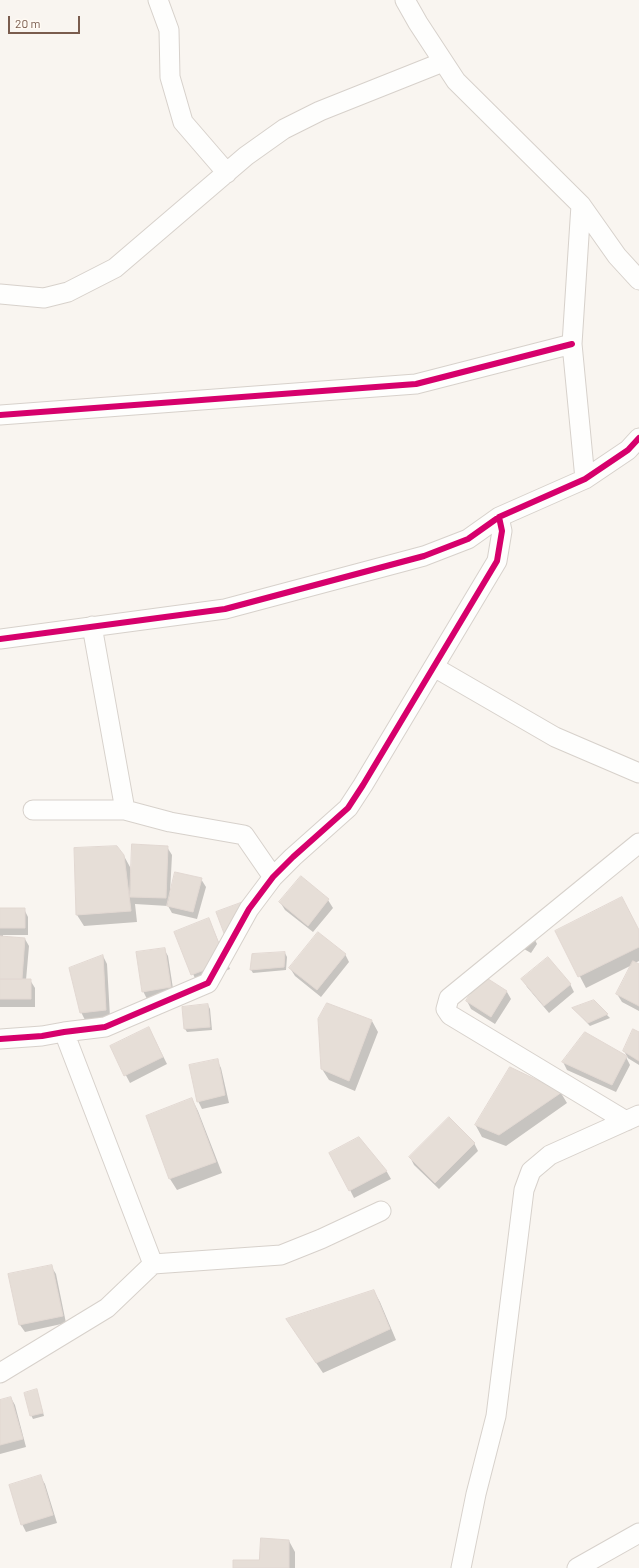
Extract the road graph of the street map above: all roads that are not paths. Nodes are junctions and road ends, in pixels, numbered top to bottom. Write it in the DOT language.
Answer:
graph roads {
  1 [pos="158,0"];
  2 [pos="405,0"];
  3 [pos="443,62"];
  4 [pos="227,172"];
  5 [pos="581,205"];
  6 [pos="639,280"];
  7 [pos="0,294"];
  8 [pos="572,344"];
  9 [pos="0,415"];
  10 [pos="639,438"];
  11 [pos="585,479"];
  12 [pos="499,517"];
  13 [pos="92,626"];
  14 [pos="0,639"];
  15 [pos="434,667"];
  16 [pos="639,772"];
  17 [pos="33,810"];
  18 [pos="125,810"];
  19 [pos="639,843"];
  20 [pos="273,877"];
  21 [pos="64,1032"];
  22 [pos="0,1039"];
  23 [pos="632,1118"];
  24 [pos="381,1211"];
  25 [pos="154,1264"];
  26 [pos="0,1373"];
  27 [pos="639,1533"];
  28 [pos="461,1568"];
  29 [pos="577,1568"];
  1 -- 4 [label="street"];
  2 -- 3 [label="street"];
  3 -- 4 [label="street"];
  3 -- 5 [label="street"];
  4 -- 7 [label="street"];
  5 -- 6 [label="street"];
  5 -- 8 [label="street"];
  8 -- 9 [label="street"];
  8 -- 11 [label="street"];
  10 -- 11 [label="street"];
  11 -- 12 [label="street"];
  12 -- 13 [label="street"];
  12 -- 15 [label="street"];
  13 -- 14 [label="street"];
  13 -- 18 [label="street"];
  15 -- 16 [label="street"];
  15 -- 20 [label="street"];
  17 -- 18 [label="street"];
  18 -- 20 [label="street"];
  19 -- 23 [label="street"];
  20 -- 21 [label="street"];
  21 -- 22 [label="street"];
  21 -- 25 [label="street"];
  23 -- 28 [label="street"];
  24 -- 25 [label="street"];
  25 -- 26 [label="street"];
  27 -- 29 [label="street"];
}
